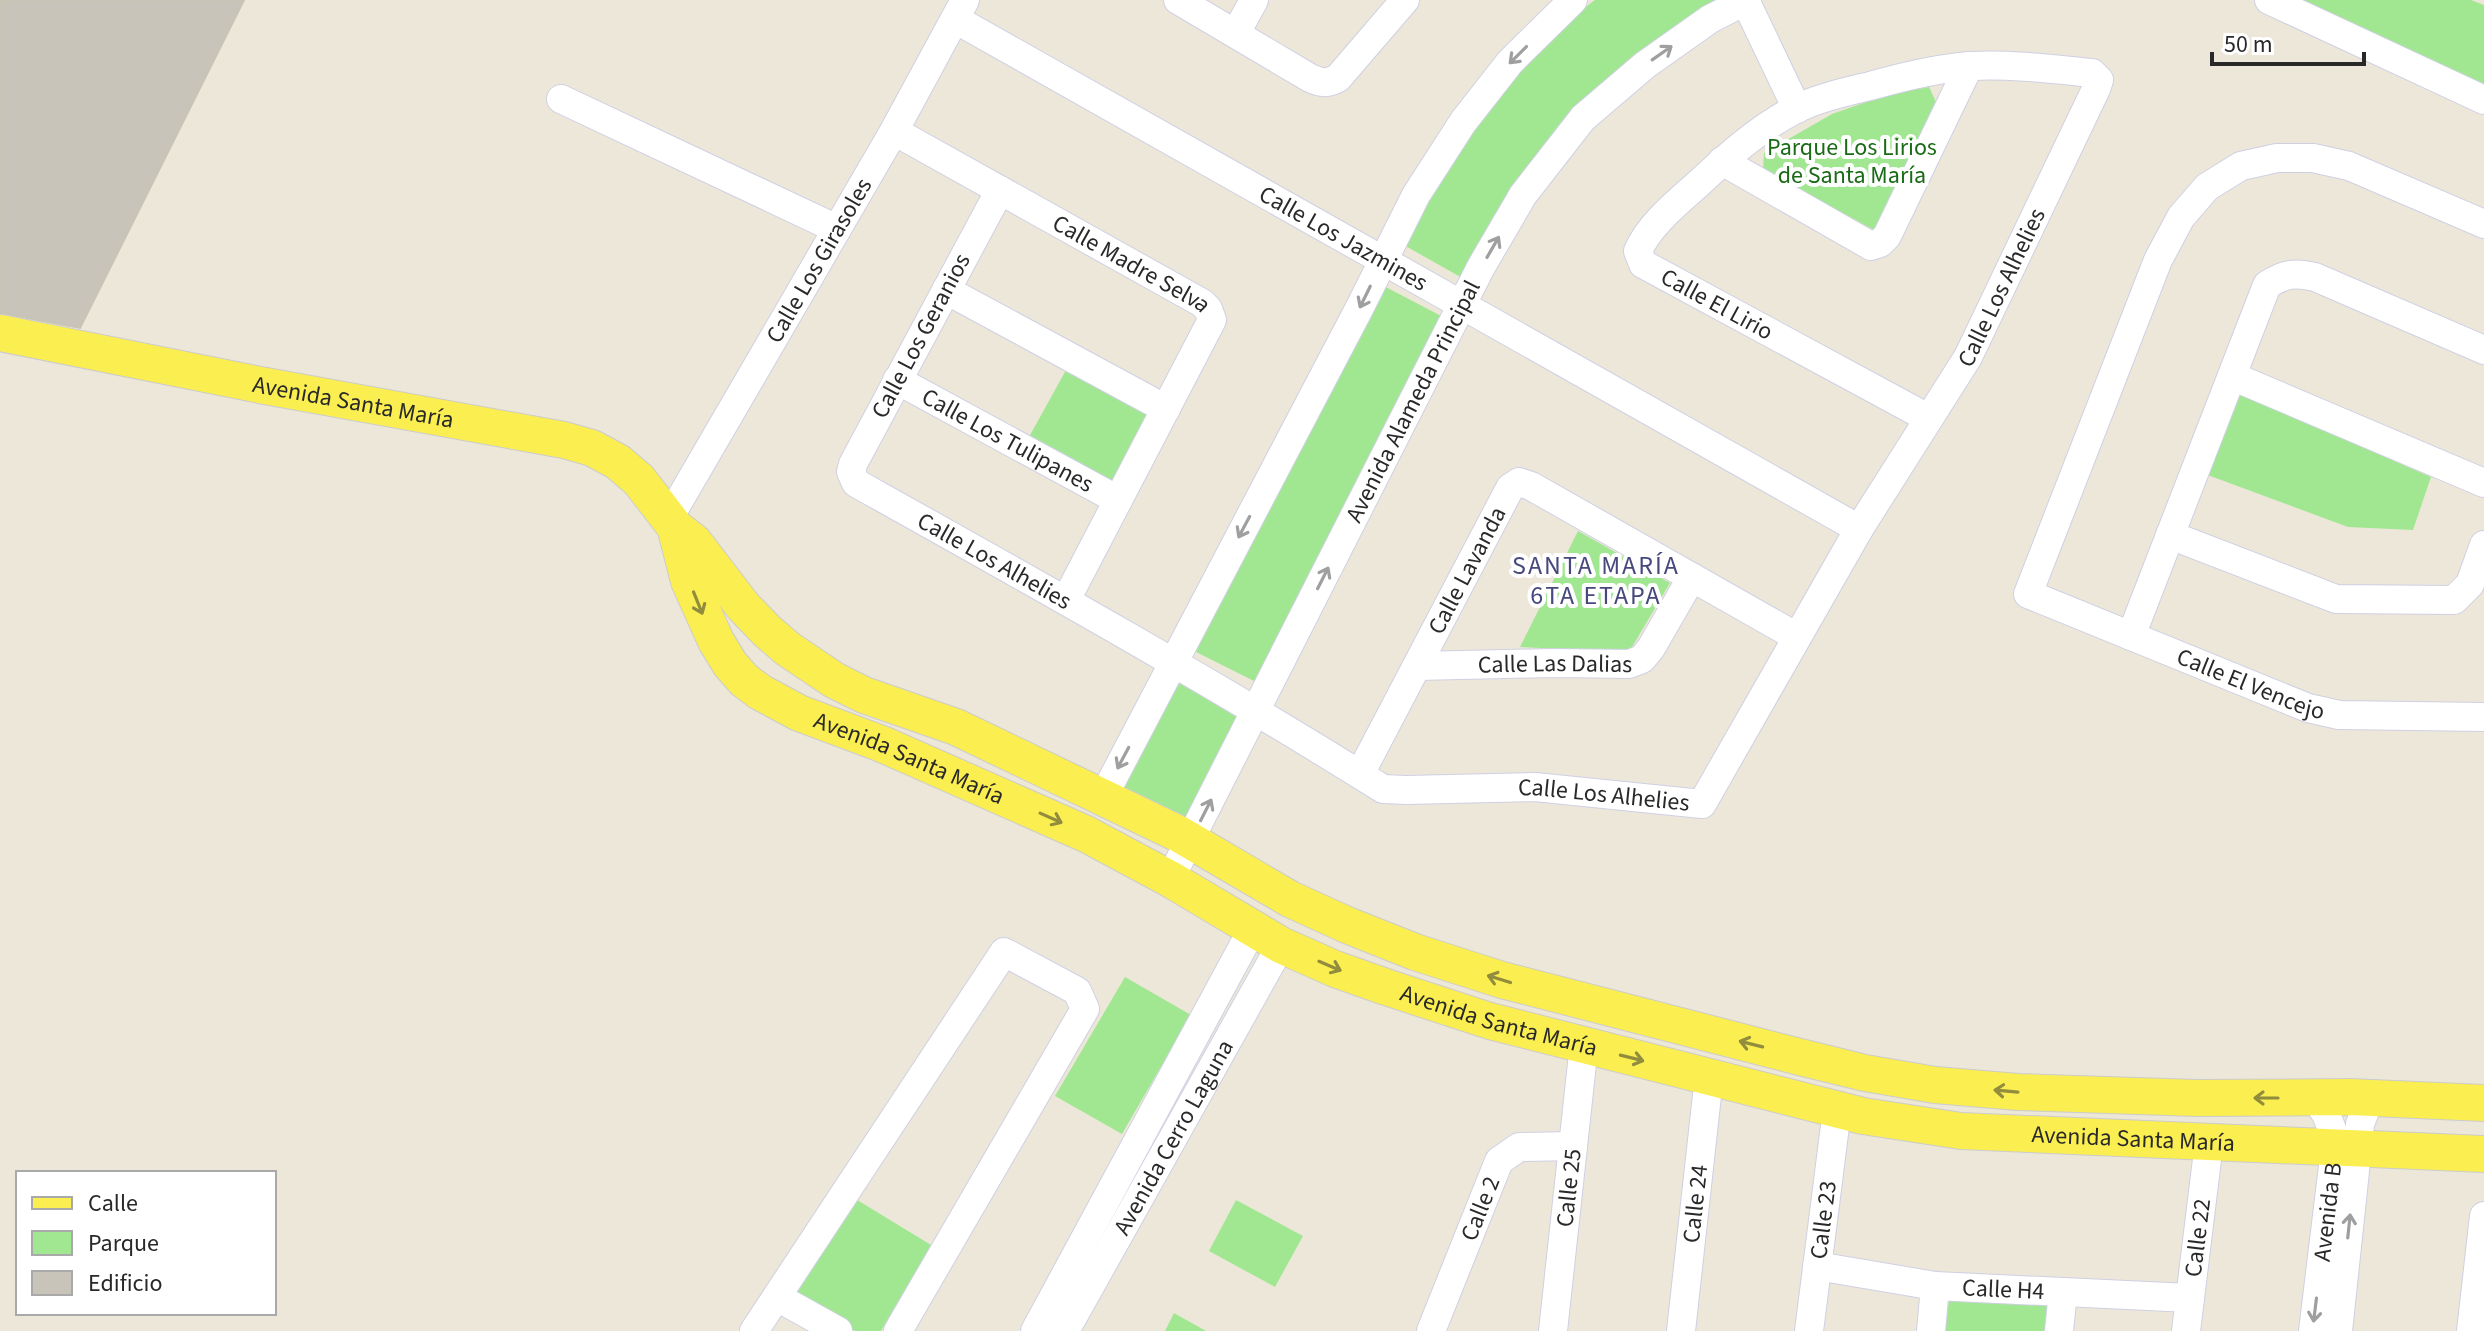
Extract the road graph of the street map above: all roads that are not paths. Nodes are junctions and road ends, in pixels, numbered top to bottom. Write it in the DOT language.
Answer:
graph roads {
  1 [pos="1178,0"];
  2 [pos="1254,0"];
  3 [pos="1405,0"];
  4 [pos="1573,0"];
  5 [pos="1746,0"];
  6 [pos="2271,0"];
  7 [pos="960,9"];
  8 [pos="1236,33"];
  9 [pos="1969,66"];
  10 [pos="2099,80"];
  11 [pos="561,99"];
  12 [pos="2484,100"];
  13 [pos="1797,109"];
  14 [pos="894,131"];
  15 [pos="1722,161"];
  16 [pos="1000,190"];
  17 [pos="2484,224"];
  18 [pos="837,229"];
  19 [pos="1383,260"];
  20 [pos="946,290"];
  21 [pos="1462,305"];
  22 [pos="0,333"];
  23 [pos="2484,350"];
  24 [pos="2232,376"];
  25 [pos="897,380"];
  26 [pos="1166,409"];
  27 [pos="1928,418"];
  28 [pos="856,483"];
  29 [pos="2484,483"];
  30 [pos="1118,500"];
  31 [pos="672,523"];
  32 [pos="1859,529"];
  33 [pos="2170,535"];
  34 [pos="2484,545"];
  35 [pos="1692,577"];
  36 [pos="1066,600"];
  37 [pos="2131,636"];
  38 [pos="1797,637"];
  39 [pos="1173,663"];
  40 [pos="1417,666"];
  41 [pos="1256,710"];
  42 [pos="2483,717"];
  43 [pos="1360,774"];
  44 [pos="1103,797"];
  45 [pos="1190,840"];
  46 [pos="1170,879"];
  47 [pos="1267,936"];
  48 [pos="1584,1045"];
  49 [pos="1709,1077"];
  50 [pos="2315,1098"];
  51 [pos="2375,1099"];
  52 [pos="2484,1103"];
  53 [pos="1837,1110"];
  54 [pos="2209,1143"];
  55 [pos="1573,1146"];
  56 [pos="2345,1148"];
  57 [pos="2484,1154"];
  58 [pos="2484,1216"];
  59 [pos="1817,1266"];
  60 [pos="1935,1286"];
  61 [pos="2063,1292"];
  62 [pos="777,1297"];
  63 [pos="2190,1298"];
  64 [pos="2480,1300"];
  65 [pos="754,1331"];
  66 [pos="838,1331"];
  67 [pos="898,1331"];
  68 [pos="1035,1331"];
  69 [pos="1065,1331"];
  70 [pos="1431,1331"];
  71 [pos="1553,1331"];
  72 [pos="1681,1331"];
  73 [pos="1809,1331"];
  74 [pos="1931,1331"];
  75 [pos="2059,1331"];
  76 [pos="2186,1331"];
  77 [pos="2313,1331"];
  78 [pos="2338,1331"];
  79 [pos="2471,1331"];
  1 -- 8 [label="street"];
  2 -- 8 [label="street"];
  3 -- 8 [label="street"];
  4 -- 19 [label="street, one-way"];
  5 -- 13 [label="street"];
  21 -- 5 [label="street, Avenida Alameda Principal, one-way"];
  6 -- 12 [label="street"];
  7 -- 14 [label="street, Calle Los Girasoles"];
  7 -- 19 [label="street, Calle Los Jazmines"];
  9 -- 10 [label="street, Calle El Lirio"];
  9 -- 13 [label="street, Calle El Lirio"];
  9 -- 15 [label="street"];
  10 -- 27 [label="street, Calle Los Alhelies"];
  11 -- 18 [label="street"];
  13 -- 15 [label="street, Calle El Lirio"];
  14 -- 16 [label="street, Calle Madre Selva"];
  14 -- 18 [label="street, Calle Los Girasoles"];
  15 -- 27 [label="street, Calle El Lirio"];
  16 -- 20 [label="street, Calle Los Geranios"];
  16 -- 26 [label="street, Calle Madre Selva"];
  17 -- 37 [label="street, Calle El Vencejo"];
  18 -- 31 [label="street, Calle Los Girasoles"];
  19 -- 21 [label="street, Calle Los Jazmines"];
  19 -- 39 [label="street, one-way"];
  20 -- 25 [label="street, Calle Los Geranios"];
  20 -- 26 [label="street"];
  21 -- 32 [label="street, Calle Los Jazmines"];
  41 -- 21 [label="street, Avenida Alameda Principal, one-way"];
  22 -- 31 [label="main road, Avenida Santa María"];
  23 -- 24 [label="street"];
  24 -- 29 [label="street"];
  24 -- 33 [label="street"];
  25 -- 28 [label="street, Calle Los Geranios"];
  25 -- 30 [label="street, Calle Los Tulipanes"];
  26 -- 30 [label="street, Calle Madre Selva"];
  27 -- 32 [label="street, Calle Los Alhelies"];
  28 -- 36 [label="street, Calle Los Alhelies"];
  30 -- 36 [label="street, Calle Madre Selva"];
  31 -- 44 [label="main road, Avenida Santa María"];
  31 -- 46 [label="main road, Avenida Santa María, one-way"];
  32 -- 38 [label="street, Calle Los Alhelies"];
  33 -- 34 [label="street"];
  33 -- 37 [label="street"];
  35 -- 38 [label="street, Calle Lavanda"];
  35 -- 40 [label="street, Calle Las Dalias"];
  35 -- 40 [label="street, Calle Lavanda"];
  36 -- 39 [label="street, Calle Los Alhelies"];
  37 -- 42 [label="street, Calle El Vencejo"];
  38 -- 43 [label="street, Calle Los Alhelies"];
  39 -- 41 [label="street, Calle Los Alhelies"];
  39 -- 44 [label="street, one-way"];
  40 -- 43 [label="street, Calle Lavanda"];
  41 -- 43 [label="street, Calle Los Alhelies"];
  45 -- 41 [label="street, Avenida Alameda Principal, one-way"];
  44 -- 45 [label="main road, Avenida Santa María"];
  45 -- 46 [label="street, Avenida Alameda Principal"];
  50 -- 45 [label="main road, Avenida Santa María, one-way"];
  46 -- 47 [label="main road, Avenida Santa María"];
  47 -- 48 [label="main road, Avenida Santa María, one-way"];
  47 -- 68 [label="street"];
  47 -- 69 [label="street, Avenida Cerro Laguna"];
  48 -- 49 [label="main road, Avenida Santa María, one-way"];
  48 -- 55 [label="street, Calle 25"];
  49 -- 53 [label="main road, Avenida Santa María"];
  49 -- 72 [label="street, Calle 24"];
  50 -- 51 [label="main road, Avenida Santa María"];
  50 -- 56 [label="street, Avenida B"];
  51 -- 52 [label="main road, Avenida Santa María"];
  51 -- 56 [label="street, Avenida B"];
  53 -- 54 [label="main road, Avenida Santa María"];
  53 -- 59 [label="street, Calle 23"];
  54 -- 56 [label="main road, Avenida Santa María"];
  54 -- 63 [label="street, Calle 22"];
  55 -- 70 [label="street, Calle 2"];
  55 -- 71 [label="street, Calle 25"];
  56 -- 57 [label="main road, Avenida Santa María"];
  56 -- 77 [label="street, Avenida B, one-way"];
  78 -- 56 [label="street, Avenida B, one-way"];
  58 -- 64 [label="street"];
  59 -- 60 [label="street, Calle H4"];
  59 -- 73 [label="street, Calle 23"];
  60 -- 61 [label="street, Calle H4"];
  60 -- 74 [label="street"];
  61 -- 63 [label="street, Calle H4"];
  61 -- 75 [label="street"];
  62 -- 65 [label="street"];
  62 -- 66 [label="street"];
  62 -- 67 [label="street"];
  63 -- 76 [label="street, Calle 22"];
  64 -- 79 [label="street"];
}
